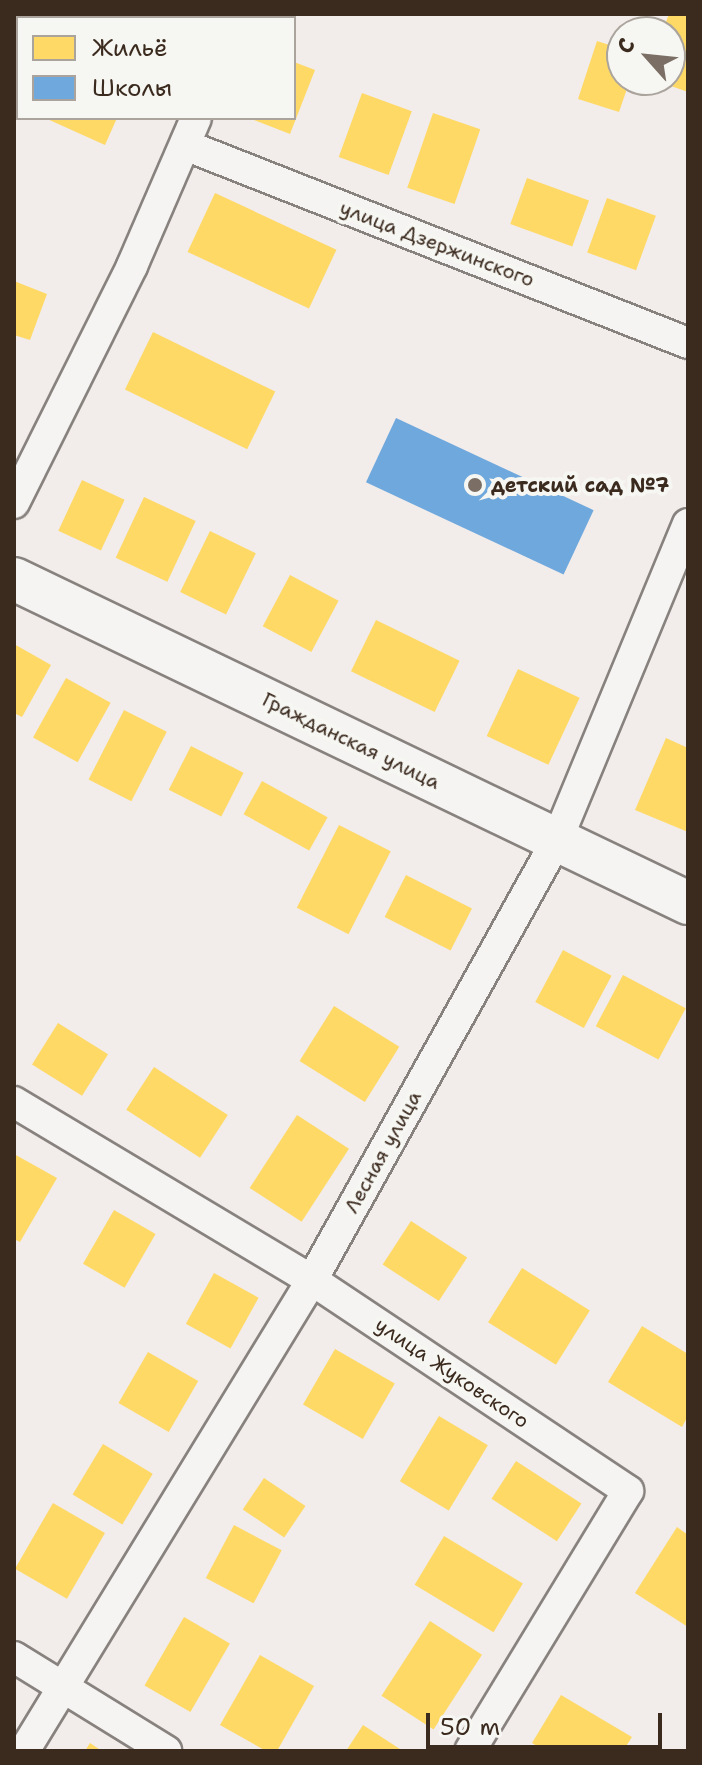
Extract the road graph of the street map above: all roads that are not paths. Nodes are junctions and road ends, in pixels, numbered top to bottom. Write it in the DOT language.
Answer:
graph roads {
  1 [pos="190,132"];
  2 [pos="688,343"];
  3 [pos="14,503"];
  4 [pos="688,524"];
  5 [pos="14,579"];
  6 [pos="557,840"];
  7 [pos="688,903"];
  8 [pos="14,1102"];
  9 [pos="312,1280"];
  10 [pos="14,1657"];
  11 [pos="63,1686"];
  12 [pos="24,1751"];
  13 [pos="166,1751"];
  14 [pos="470,1751"];
  1 -- 2 [label="street, улица Дзержинского"];
  1 -- 3 [label="street"];
  4 -- 6 [label="street, Лесная улица"];
  5 -- 6 [label="street, Гражданская улица"];
  6 -- 7 [label="street, Гражданская улица"];
  6 -- 9 [label="street, Лесная улица"];
  8 -- 9 [label="street, улица Жуковского"];
  9 -- 11 [label="street, Лесная улица"];
  9 -- 14 [label="street, улица Жуковского"];
  10 -- 11 [label="street"];
  11 -- 12 [label="street, Лесная улица"];
  11 -- 13 [label="street"];
}
